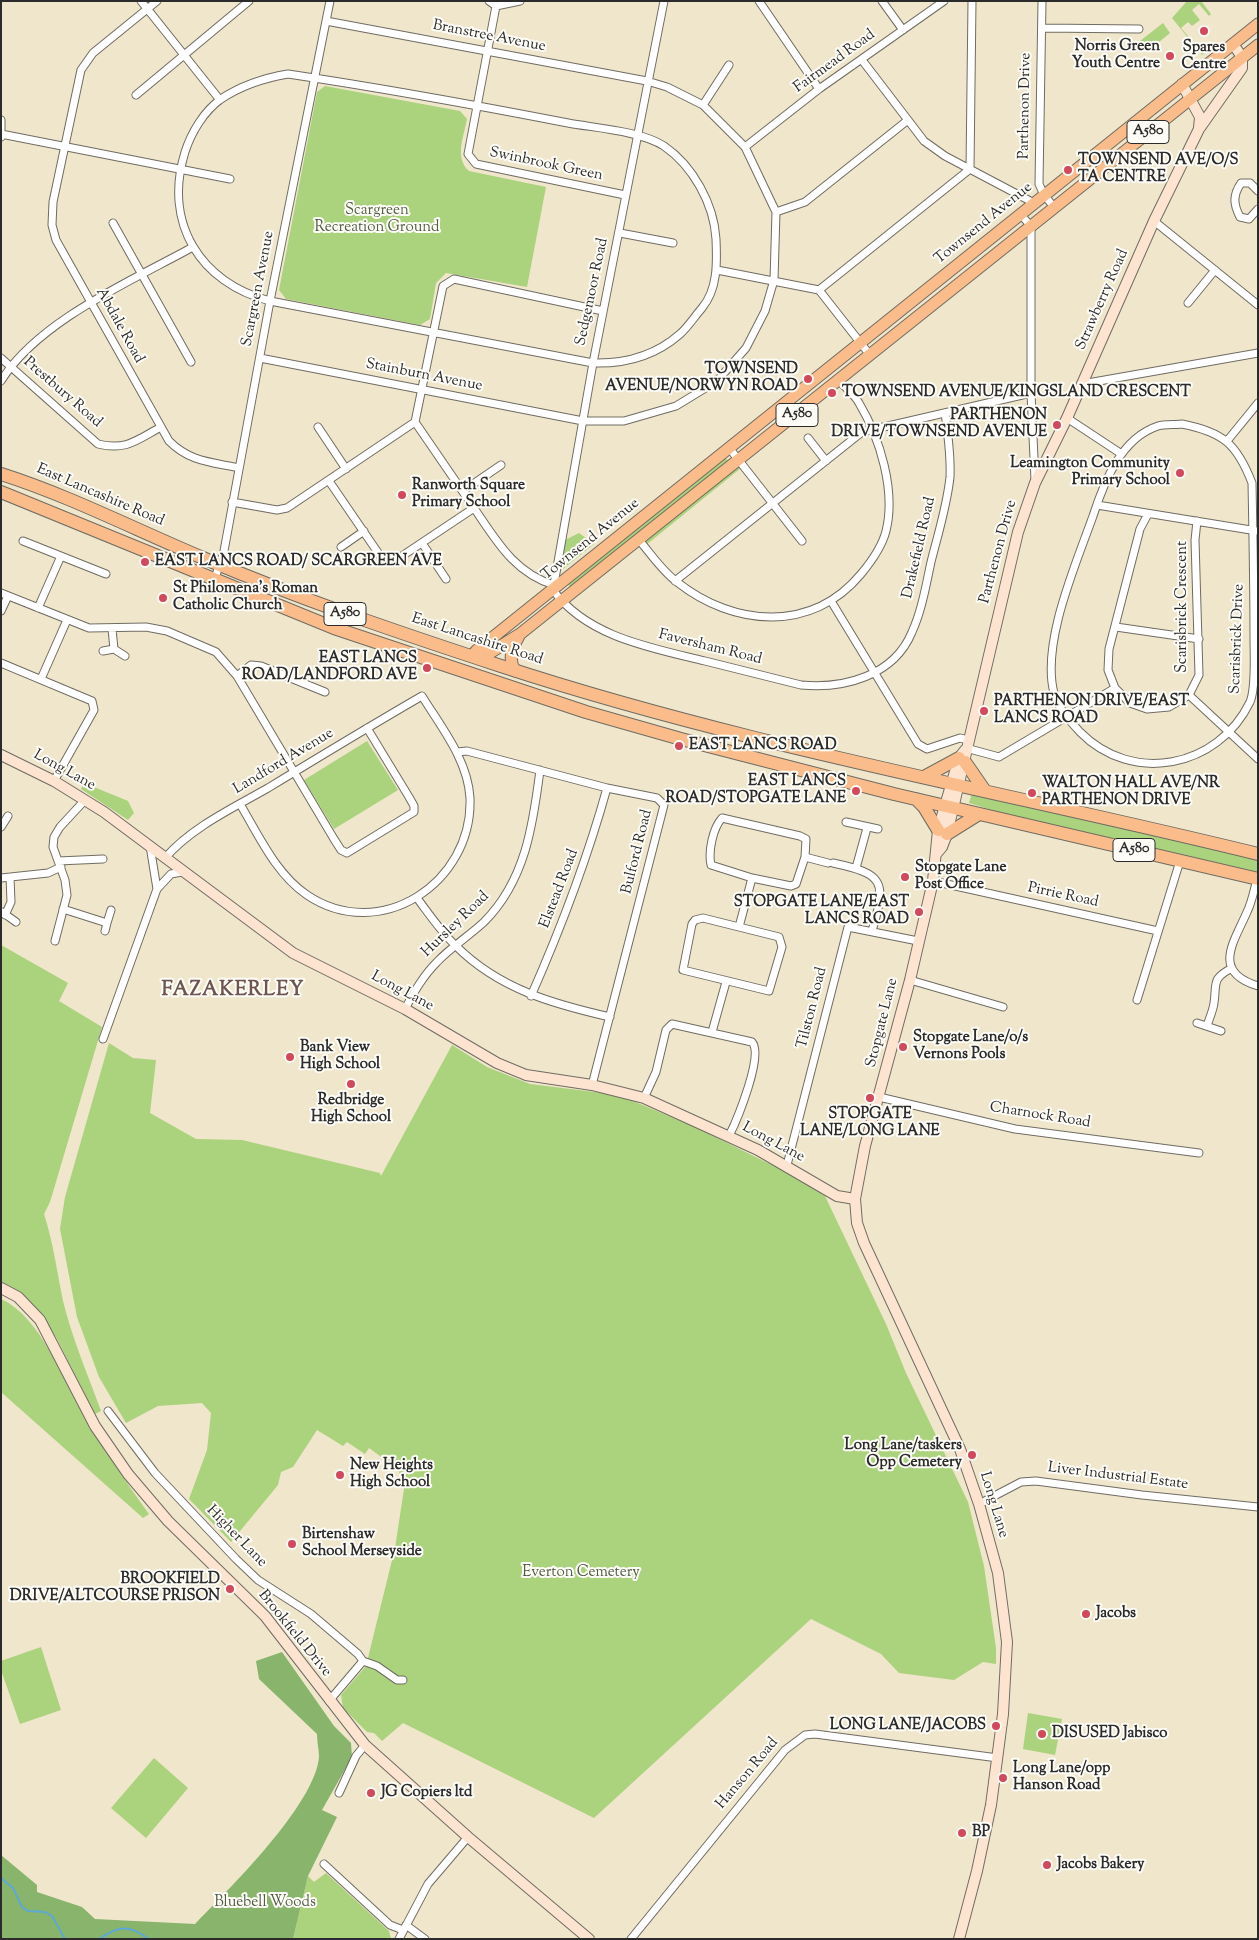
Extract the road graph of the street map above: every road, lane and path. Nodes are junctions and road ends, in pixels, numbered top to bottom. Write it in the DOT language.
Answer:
graph roads {
  1 [pos="140,1"];
  2 [pos="157,1"];
  3 [pos="249,1"];
  4 [pos="330,1"];
  5 [pos="488,1"];
  6 [pos="520,1"];
  7 [pos="664,1"];
  8 [pos="759,1"];
  9 [pos="882,1"];
  10 [pos="944,1"];
  11 [pos="972,1"];
  12 [pos="1042,1"];
  13 [pos="496,6"];
  14 [pos="147,9"];
  15 [pos="326,21"];
  16 [pos="1258,24"];
  17 [pos="1043,28"];
  18 [pos="1139,29"];
  19 [pos="902,30"];
  20 [pos="1233,44"];
  21 [pos="1258,45"];
  22 [pos="487,50"];
  23 [pos="184,55"];
  24 [pos="1242,57"];
  25 [pos="862,60"];
  26 [pos="729,65"];
  27 [pos="315,78"];
  28 [pos="647,81"];
  29 [pos="1182,84"];
  30 [pos="819,89"];
  31 [pos="136,95"];
  32 [pos="1190,99"];
  33 [pos="220,100"];
  34 [pos="703,105"];
  35 [pos="477,106"];
  36 [pos="1,120"];
  37 [pos="908,120"];
  38 [pos="1199,130"];
  39 [pos="1,135"];
  40 [pos="636,136"];
  41 [pos="66,146"];
  42 [pos="745,147"];
  43 [pos="180,168"];
  44 [pos="970,169"];
  45 [pos="230,179"];
  46 [pos="1258,191"];
  47 [pos="625,195"];
  48 [pos="1044,195"];
  49 [pos="1034,203"];
  50 [pos="1054,207"];
  51 [pos="1258,209"];
  52 [pos="776,212"];
  53 [pos="1020,214"];
  54 [pos="1154,221"];
  55 [pos="113,223"];
  56 [pos="1031,226"];
  57 [pos="620,234"];
  58 [pos="673,243"];
  59 [pos="192,247"];
  60 [pos="717,270"];
  61 [pos="1215,270"];
  62 [pos="143,274"];
  63 [pos="774,280"];
  64 [pos="819,290"];
  65 [pos="270,301"];
  66 [pos="91,304"];
  67 [pos="1188,304"];
  68 [pos="1258,306"];
  69 [pos="604,311"];
  70 [pos="435,332"];
  71 [pos="860,343"];
  72 [pos="1258,353"];
  73 [pos="870,355"];
  74 [pos="1,358"];
  75 [pos="260,358"];
  76 [pos="191,362"];
  77 [pos="593,363"];
  78 [pos="10,366"];
  79 [pos="1,381"];
  80 [pos="839,381"];
  81 [pos="1082,384"];
  82 [pos="422,390"];
  83 [pos="1031,393"];
  84 [pos="1258,404"];
  85 [pos="945,413"];
  86 [pos="1067,418"];
  87 [pos="583,421"];
  88 [pos="414,422"];
  89 [pos="161,427"];
  90 [pos="318,427"];
  91 [pos="873,429"];
  92 [pos="808,438"];
  93 [pos="1227,441"];
  94 [pos="730,449"];
  95 [pos="1120,453"];
  96 [pos="739,460"];
  97 [pos="826,461"];
  98 [pos="501,465"];
  99 [pos="238,468"];
  100 [pos="346,468"];
  101 [pos="1,474"];
  102 [pos="329,481"];
  103 [pos="1035,482"];
  104 [pos="464,491"];
  105 [pos="1,492"];
  106 [pos="232,502"];
  107 [pos="772,503"];
  108 [pos="1096,505"];
  109 [pos="474,508"];
  110 [pos="1148,514"];
  111 [pos="1197,521"];
  112 [pos="364,531"];
  113 [pos="1255,531"];
  114 [pos="639,540"];
  115 [pos="23,541"];
  116 [pos="802,541"];
  117 [pos="422,543"];
  118 [pos="342,546"];
  119 [pos="61,556"];
  120 [pos="220,565"];
  121 [pos="106,574"];
  122 [pos="446,579"];
  123 [pos="214,581"];
  124 [pos="676,581"];
  125 [pos="553,587"];
  126 [pos="5,594"];
  127 [pos="831,601"];
  128 [pos="562,602"];
  129 [pos="38,608"];
  130 [pos="1,612"];
  131 [pos="67,620"];
  132 [pos="1116,627"];
  133 [pos="112,629"];
  134 [pos="520,634"];
  135 [pos="1199,639"];
  136 [pos="114,649"];
  137 [pos="103,651"];
  138 [pos="125,656"];
  139 [pos="475,659"];
  140 [pos="1,663"];
  141 [pos="458,669"];
  142 [pos="515,670"];
  143 [pos="874,672"];
  144 [pos="236,676"];
  145 [pos="483,677"];
  146 [pos="41,680"];
  147 [pos="1115,688"];
  148 [pos="325,692"];
  149 [pos="1189,695"];
  150 [pos="1065,716"];
  151 [pos="367,728"];
  152 [pos="1230,732"];
  153 [pos="965,751"];
  154 [pos="458,752"];
  155 [pos="1,755"];
  156 [pos="1258,759"];
  157 [pos="540,770"];
  158 [pos="294,772"];
  159 [pos="924,777"];
  160 [pos="54,781"];
  161 [pos="955,786"];
  162 [pos="607,788"];
  163 [pos="985,791"];
  164 [pos="85,800"];
  165 [pos="916,800"];
  166 [pos="240,804"];
  167 [pos="949,807"];
  168 [pos="979,814"];
  169 [pos="8,816"];
  170 [pos="846,822"];
  171 [pos="1,827"];
  172 [pos="867,828"];
  173 [pos="878,830"];
  174 [pos="943,832"];
  175 [pos="150,846"];
  176 [pos="1258,854"];
  177 [pos="805,857"];
  178 [pos="165,858"];
  179 [pos="103,859"];
  180 [pos="1180,861"];
  181 [pos="60,864"];
  182 [pos="856,868"];
  183 [pos="182,872"];
  184 [pos="10,877"];
  185 [pos="1,878"];
  186 [pos="752,878"];
  187 [pos="1257,879"];
  188 [pos="933,881"];
  189 [pos="157,889"];
  190 [pos="417,898"];
  191 [pos="63,909"];
  192 [pos="111,910"];
  193 [pos="3,913"];
  194 [pos="16,922"];
  195 [pos="739,927"];
  196 [pos="872,931"];
  197 [pos="1158,931"];
  198 [pos="55,941"];
  199 [pos="918,941"];
  200 [pos="455,946"];
  201 [pos="1232,968"];
  202 [pos="910,980"];
  203 [pos="726,982"];
  204 [pos="1258,986"];
  205 [pos="531,996"];
  206 [pos="1137,1000"];
  207 [pos="1003,1007"];
  208 [pos="405,1009"];
  209 [pos="610,1018"];
  210 [pos="1197,1023"];
  211 [pos="1207,1026"];
  212 [pos="1221,1031"];
  213 [pos="712,1032"];
  214 [pos="103,1039"];
  215 [pos="592,1085"];
  216 [pos="879,1096"];
  217 [pos="644,1098"];
  218 [pos="729,1136"];
  219 [pos="1199,1153"];
  220 [pos="787,1165"];
  221 [pos="855,1200"];
  222 [pos="1,1288"];
  223 [pos="108,1410"];
  224 [pos="980,1504"];
  225 [pos="1258,1507"];
  226 [pos="363,1661"];
  227 [pos="403,1680"];
  228 [pos="329,1701"];
  229 [pos="365,1745"];
  230 [pos="998,1758"];
  231 [pos="339,1792"];
  232 [pos="468,1837"];
  233 [pos="324,1864"];
  234 [pos="404,1928"];
  235 [pos="399,1939"];
  236 [pos="425,1939"];
  237 [pos="589,1939"];
  238 [pos="631,1939"];
  239 [pos="959,1939"];
  1 -- 14 [label="street"];
  2 -- 14 [label="street, Abdale Road"];
  3 -- 23 [label="street"];
  4 -- 15 [label="street, Scargreen Avenue"];
  5 -- 13 [label="street"];
  6 -- 13 [label="street"];
  7 -- 28 [label="street, Sedgemoor Road"];
  8 -- 30 [label="street"];
  9 -- 19 [label="street"];
  10 -- 19 [label="street, Fairmead Road"];
  11 -- 44 [label="street"];
  12 -- 17 [label="street, Parthenon Drive"];
  13 -- 22 [label="street, Swinbrook Green"];
  14 -- 23 [label="street"];
  14 -- 41 [label="street, Abdale Road"];
  15 -- 22 [label="street, Branstree Avenue"];
  15 -- 27 [label="street, Scargreen Avenue"];
  16 -- 20 [label="main road, Townsend Avenue / A580"];
  17 -- 18 [label="street"];
  17 -- 48 [label="street, Parthenon Drive"];
  19 -- 25 [label="street, Fairmead Road"];
  20 -- 24 [label="main road"];
  20 -- 29 [label="main road, Townsend Avenue / A580"];
  21 -- 24 [label="main road, Townsend Avenue / A580"];
  22 -- 28 [label="street, Branstree Avenue"];
  22 -- 35 [label="street, Swinbrook Green"];
  23 -- 31 [label="street"];
  23 -- 33 [label="street"];
  24 -- 32 [label="main road, Townsend Avenue / A580"];
  24 -- 38 [label="main road, Strawberry Road"];
  25 -- 30 [label="street, Fairmead Road"];
  25 -- 37 [label="street"];
  26 -- 34 [label="street"];
  27 -- 33 [label="street"];
  27 -- 35 [label="street"];
  27 -- 65 [label="street, Scargreen Avenue"];
  28 -- 34 [label="street, Branstree Avenue"];
  28 -- 40 [label="street, Sedgemoor Road"];
  29 -- 32 [label="main road"];
  29 -- 48 [label="main road, Townsend Avenue / A580"];
  30 -- 42 [label="street, Fairmead Road"];
  32 -- 38 [label="main road"];
  32 -- 50 [label="main road, Townsend Avenue / A580"];
  33 -- 43 [label="street"];
  34 -- 42 [label="street, Branstree Avenue"];
  35 -- 40 [label="street"];
  35 -- 47 [label="street, Swinbrook Green"];
  36 -- 39 [label="street"];
  37 -- 44 [label="street"];
  37 -- 52 [label="street"];
  38 -- 54 [label="main road, Strawberry Road"];
  39 -- 41 [label="street"];
  40 -- 47 [label="street, Sedgemoor Road"];
  40 -- 60 [label="street"];
  41 -- 43 [label="street"];
  41 -- 66 [label="street, Abdale Road"];
  42 -- 52 [label="street, Branstree Avenue"];
  43 -- 45 [label="street"];
  43 -- 59 [label="street"];
  44 -- 49 [label="street"];
  44 -- 64 [label="street"];
  46 -- 51 [label="street"];
  47 -- 57 [label="street, Sedgemoor Road"];
  48 -- 49 [label="main road, Townsend Avenue / A580"];
  48 -- 50 [label="street, Parthenon Drive"];
  49 -- 53 [label="main road, Townsend Avenue / A580"];
  50 -- 56 [label="main road, Townsend Avenue / A580"];
  52 -- 63 [label="street, Stainburn Avenue"];
  53 -- 56 [label="street"];
  53 -- 71 [label="main road, Townsend Avenue / A580"];
  54 -- 61 [label="street"];
  54 -- 81 [label="main road, Strawberry Road"];
  55 -- 62 [label="street"];
  56 -- 73 [label="main road, Townsend Avenue / A580"];
  56 -- 83 [label="street, Parthenon Drive"];
  57 -- 58 [label="street"];
  57 -- 69 [label="street, Sedgemoor Road"];
  59 -- 62 [label="street"];
  59 -- 65 [label="street"];
  60 -- 63 [label="street"];
  60 -- 77 [label="street"];
  61 -- 67 [label="street"];
  61 -- 68 [label="street"];
  62 -- 66 [label="street"];
  62 -- 76 [label="street"];
  63 -- 64 [label="street"];
  63 -- 87 [label="street, Stainburn Avenue"];
  64 -- 71 [label="street"];
  65 -- 70 [label="street"];
  65 -- 75 [label="street, Scargreen Avenue"];
  66 -- 78 [label="street"];
  66 -- 89 [label="street, Abdale Road"];
  69 -- 70 [label="street"];
  69 -- 77 [label="street, Sedgemoor Road"];
  70 -- 77 [label="street"];
  70 -- 82 [label="street"];
  71 -- 73 [label="street"];
  71 -- 94 [label="main road, Townsend Avenue / A580"];
  72 -- 81 [label="street"];
  73 -- 80 [label="main road, Townsend Avenue / A580"];
  74 -- 78 [label="street, Prestbury Road"];
  75 -- 82 [label="street, Stainburn Avenue"];
  75 -- 99 [label="street, Scargreen Avenue"];
  77 -- 87 [label="street, Sedgemoor Road"];
  78 -- 79 [label="street"];
  78 -- 89 [label="street, Prestbury Road"];
  80 -- 91 [label="street"];
  80 -- 96 [label="main road, Townsend Avenue / A580"];
  81 -- 86 [label="main road, Strawberry Road"];
  82 -- 87 [label="street, Stainburn Avenue"];
  82 -- 88 [label="street"];
  83 -- 85 [label="street"];
  83 -- 103 [label="street, Parthenon Drive"];
  84 -- 93 [label="street"];
  85 -- 91 [label="street"];
  85 -- 143 [label="street, Drakefield Road"];
  86 -- 95 [label="street"];
  86 -- 103 [label="main road, Strawberry Road"];
  87 -- 125 [label="street, Sedgemoor Road"];
  88 -- 100 [label="street"];
  88 -- 104 [label="street"];
  89 -- 99 [label="street, Abdale Road"];
  90 -- 100 [label="street"];
  91 -- 97 [label="street"];
  91 -- 127 [label="street"];
  92 -- 97 [label="street"];
  93 -- 95 [label="street, Scarisbrick Drive"];
  93 -- 113 [label="street, Scarisbrick Drive"];
  94 -- 96 [label="street"];
  94 -- 125 [label="main road, Townsend Avenue / A580"];
  95 -- 108 [label="street, Scarisbrick Drive"];
  96 -- 107 [label="street"];
  96 -- 114 [label="main road, Townsend Avenue / A580"];
  97 -- 107 [label="street"];
  98 -- 104 [label="street"];
  99 -- 106 [label="street, Scargreen Avenue"];
  100 -- 102 [label="street"];
  101 -- 120 [label="highway, East Lancashire Road / A580"];
  102 -- 106 [label="street"];
  102 -- 112 [label="street"];
  103 -- 153 [label="main road, Parthenon Drive"];
  104 -- 109 [label="street"];
  105 -- 123 [label="highway, A580"];
  106 -- 120 [label="street, Scargreen Avenue"];
  107 -- 116 [label="street"];
  107 -- 124 [label="street"];
  108 -- 110 [label="street"];
  108 -- 150 [label="street, Scarisbrick Drive"];
  109 -- 117 [label="street"];
  109 -- 125 [label="street"];
  110 -- 111 [label="street"];
  110 -- 132 [label="street"];
  111 -- 113 [label="street"];
  111 -- 135 [label="street, Scarisbrick Crescent"];
  112 -- 117 [label="street"];
  112 -- 118 [label="street"];
  113 -- 152 [label="street, Scarisbrick Drive"];
  114 -- 124 [label="street"];
  114 -- 128 [label="main road, Townsend Avenue / A580"];
  115 -- 119 [label="street"];
  117 -- 122 [label="street"];
  119 -- 121 [label="street"];
  119 -- 129 [label="street"];
  120 -- 123 [label="street, Scargreen Avenue"];
  120 -- 139 [label="highway, East Lancashire Road / A580"];
  123 -- 141 [label="highway, A580"];
  124 -- 127 [label="street"];
  125 -- 128 [label="street, Faversham Road"];
  125 -- 139 [label="main road, Townsend Avenue / A580"];
  126 -- 129 [label="street"];
  126 -- 130 [label="street"];
  127 -- 143 [label="street"];
  128 -- 134 [label="main road, Townsend Avenue / A580"];
  128 -- 143 [label="street, Faversham Road"];
  129 -- 131 [label="street"];
  131 -- 133 [label="street"];
  131 -- 146 [label="street"];
  132 -- 135 [label="street"];
  132 -- 147 [label="street"];
  133 -- 136 [label="street"];
  133 -- 144 [label="street"];
  134 -- 139 [label="main road, Townsend Avenue / A580"];
  134 -- 142 [label="main road"];
  135 -- 149 [label="street, Scarisbrick Crescent"];
  136 -- 137 [label="street"];
  136 -- 138 [label="street"];
  139 -- 141 [label="highway, A580"];
  139 -- 142 [label="highway, East Lancashire Road / A580"];
  139 -- 145 [label="highway"];
  140 -- 146 [label="street"];
  141 -- 145 [label="highway, A580"];
  142 -- 159 [label="highway, East Lancashire Road / A580"];
  143 -- 153 [label="street"];
  144 -- 148 [label="street"];
  144 -- 158 [label="street"];
  145 -- 165 [label="highway, A580"];
  146 -- 160 [label="street"];
  147 -- 149 [label="street, Scarisbrick Crescent"];
  147 -- 150 [label="street"];
  149 -- 152 [label="street"];
  150 -- 152 [label="street, Scarisbrick Drive"];
  150 -- 153 [label="street"];
  151 -- 154 [label="street, Landford Avenue"];
  151 -- 158 [label="street, Landford Avenue"];
  151 -- 158 [label="street"];
  152 -- 156 [label="street"];
  153 -- 159 [label="highway"];
  153 -- 161 [label="main road, Parthenon Drive"];
  153 -- 163 [label="highway"];
  154 -- 157 [label="street, Bulford Road"];
  154 -- 190 [label="street"];
  155 -- 160 [label="main road, Long Lane"];
  157 -- 162 [label="street, Bulford Road"];
  157 -- 200 [label="street, Hursley Road"];
  158 -- 166 [label="street, Landford Avenue"];
  159 -- 161 [label="highway, East Lancashire Road / A580"];
  160 -- 164 [label="main road, Long Lane"];
  161 -- 163 [label="highway, A580"];
  161 -- 167 [label="main road, Stopgate Lane"];
  162 -- 205 [label="street, Elstead Road"];
  162 -- 209 [label="street, Bulford Road"];
  163 -- 176 [label="highway, A580"];
  164 -- 175 [label="main road, Long Lane"];
  164 -- 181 [label="street"];
  165 -- 167 [label="highway, A580"];
  165 -- 174 [label="highway"];
  166 -- 178 [label="street, Landford Avenue"];
  166 -- 190 [label="street"];
  167 -- 168 [label="highway, A580"];
  167 -- 174 [label="main road, Stopgate Lane"];
  168 -- 174 [label="highway"];
  168 -- 180 [label="highway, A580"];
  169 -- 171 [label="street"];
  170 -- 172 [label="street"];
  172 -- 173 [label="street"];
  172 -- 182 [label="street"];
  174 -- 188 [label="main road, Stopgate Lane"];
  175 -- 178 [label="main road, Long Lane"];
  175 -- 189 [label="street"];
  177 -- 182 [label="street"];
  177 -- 186 [label="street"];
  177 -- 186 [label="street"];
  178 -- 183 [label="main road, Long Lane"];
  179 -- 181 [label="street"];
  180 -- 187 [label="highway, A580"];
  180 -- 197 [label="street"];
  181 -- 184 [label="street"];
  181 -- 191 [label="street"];
  182 -- 196 [label="street"];
  183 -- 189 [label="street"];
  183 -- 208 [label="main road, Long Lane"];
  184 -- 185 [label="street"];
  184 -- 193 [label="street"];
  186 -- 195 [label="street"];
  187 -- 201 [label="street"];
  188 -- 197 [label="street, Pirrie Road"];
  188 -- 199 [label="main road, Stopgate Lane"];
  189 -- 214 [label="street"];
  190 -- 200 [label="street"];
  191 -- 192 [label="street"];
  191 -- 198 [label="street"];
  193 -- 194 [label="street"];
  195 -- 203 [label="street"];
  195 -- 203 [label="street"];
  196 -- 199 [label="street, Tilston Road"];
  196 -- 220 [label="street, Tilston Road"];
  197 -- 206 [label="street"];
  199 -- 202 [label="main road, Stopgate Lane"];
  200 -- 205 [label="street"];
  200 -- 208 [label="street, Hursley Road"];
  201 -- 204 [label="street"];
  201 -- 211 [label="street"];
  202 -- 207 [label="street"];
  202 -- 216 [label="main road, Stopgate Lane"];
  203 -- 213 [label="street"];
  205 -- 209 [label="street"];
  208 -- 215 [label="main road, Long Lane"];
  209 -- 215 [label="street, Bulford Road"];
  210 -- 211 [label="street"];
  211 -- 212 [label="street"];
  213 -- 217 [label="street"];
  213 -- 218 [label="street"];
  215 -- 217 [label="main road, Long Lane"];
  216 -- 219 [label="street, Charnock Road"];
  216 -- 221 [label="main road, Stopgate Lane"];
  217 -- 218 [label="main road, Long Lane"];
  218 -- 220 [label="main road, Long Lane"];
  220 -- 221 [label="main road, Long Lane"];
  221 -- 224 [label="main road, Long Lane"];
  222 -- 228 [label="main road, Brookfield Drive"];
  223 -- 226 [label="street, Higher Lane"];
  224 -- 225 [label="street, Liver Industrial Estate"];
  224 -- 230 [label="main road, Long Lane"];
  226 -- 227 [label="street, Higher Lane"];
  226 -- 228 [label="street"];
  228 -- 229 [label="main road, Brookfield Drive"];
  229 -- 231 [label="street"];
  229 -- 232 [label="main road, Brookfield Drive"];
  230 -- 238 [label="street, Hanson Road"];
  230 -- 239 [label="main road, Long Lane"];
  232 -- 234 [label="street"];
  232 -- 237 [label="main road, Brookfield Drive"];
  233 -- 234 [label="street"];
  234 -- 235 [label="street"];
  234 -- 236 [label="street"];
}
